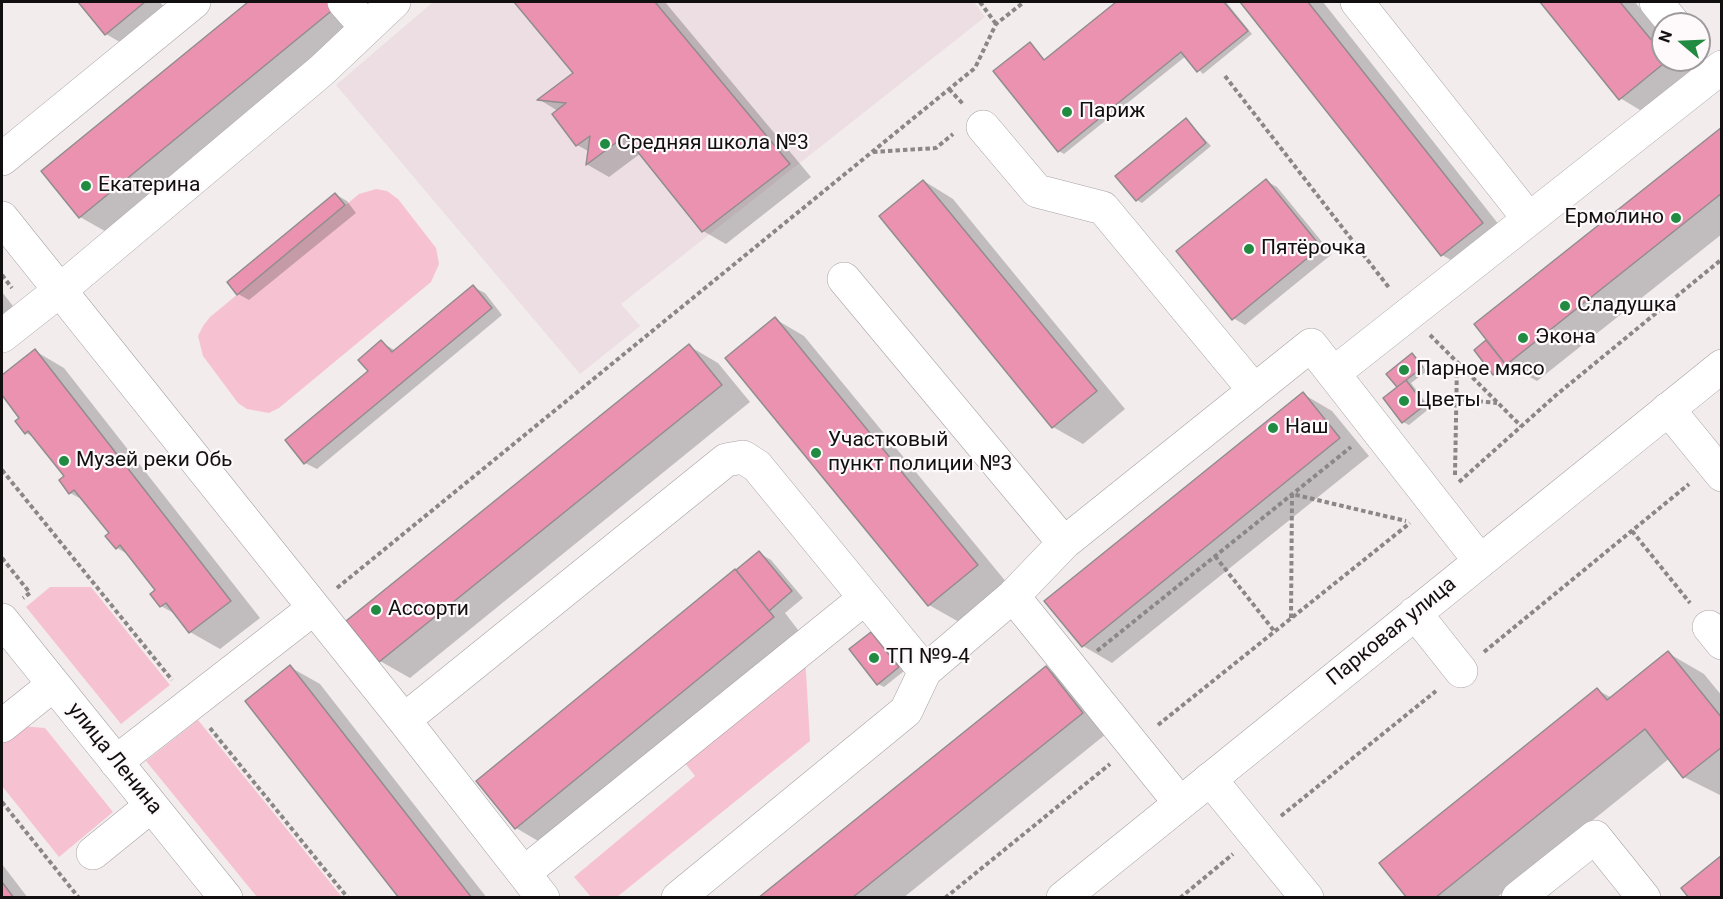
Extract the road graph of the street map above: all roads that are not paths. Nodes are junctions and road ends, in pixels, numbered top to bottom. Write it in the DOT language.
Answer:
graph roads {
  1 [pos="194,2"];
  2 [pos="344,2"];
  3 [pos="394,2"];
  4 [pos="1357,2"];
  5 [pos="366,27"];
  6 [pos="1703,72"];
  7 [pos="971,128"];
  8 [pos="2,159"];
  9 [pos="2,218"];
  10 [pos="1529,219"];
  11 [pos="844,279"];
  12 [pos="59,291"];
  13 [pos="2,336"];
  14 [pos="1722,366"];
  15 [pos="1334,373"];
  16 [pos="1254,390"];
  17 [pos="1668,409"];
  18 [pos="1722,475"];
  19 [pos="1064,543"];
  20 [pos="1480,561"];
  21 [pos="1013,596"];
  22 [pos="865,598"];
  23 [pos="314,608"];
  24 [pos="9,612"];
  25 [pos="1415,613"];
  26 [pos="1461,670"];
  27 [pos="925,671"];
  28 [pos="53,684"];
  29 [pos="404,720"];
  30 [pos="2,726"];
  31 [pos="116,762"];
  32 [pos="1210,779"];
  33 [pos="1180,803"];
  34 [pos="152,806"];
  35 [pos="93,853"];
  36 [pos="533,885"];
  37 [pos="226,897"];
  38 [pos="678,897"];
  39 [pos="1063,897"];
  40 [pos="1306,897"];
  41 [pos="1518,897"];
  42 [pos="1644,897"];
  1 -- 8 [label="main road"];
  2 -- 5 [label="main road"];
  3 -- 5 [label="main road"];
  4 -- 10 [label="main road"];
  5 -- 12 [label="main road"];
  6 -- 10 [label="main road"];
  7 -- 16 [label="main road"];
  9 -- 12 [label="main road"];
  10 -- 15 [label="main road"];
  11 -- 19 [label="main road"];
  12 -- 13 [label="main road"];
  12 -- 23 [label="main road"];
  14 -- 17 [label="main road, Парковая улица"];
  15 -- 16 [label="main road"];
  15 -- 20 [label="main road"];
  16 -- 19 [label="main road"];
  17 -- 18 [label="main road"];
  17 -- 20 [label="main road, Парковая улица"];
  19 -- 21 [label="main road"];
  20 -- 25 [label="main road, Парковая улица"];
  21 -- 27 [label="main road"];
  21 -- 33 [label="main road"];
  22 -- 27 [label="main road"];
  22 -- 29 [label="main road"];
  22 -- 36 [label="main road"];
  23 -- 29 [label="main road"];
  23 -- 31 [label="main road"];
  24 -- 28 [label="main road, улица Ленина"];
  25 -- 26 [label="main road"];
  25 -- 32 [label="main road, Парковая улица"];
  27 -- 38 [label="main road"];
  28 -- 30 [label="main road"];
  28 -- 31 [label="main road, улица Ленина"];
  29 -- 36 [label="main road"];
  31 -- 34 [label="main road, улица Ленина"];
  32 -- 33 [label="main road, Парковая улица"];
  32 -- 40 [label="main road"];
  33 -- 39 [label="main road, Парковая улица"];
  34 -- 35 [label="main road"];
  34 -- 37 [label="main road, улица Ленина"];
  41 -- 42 [label="main road"];
}
